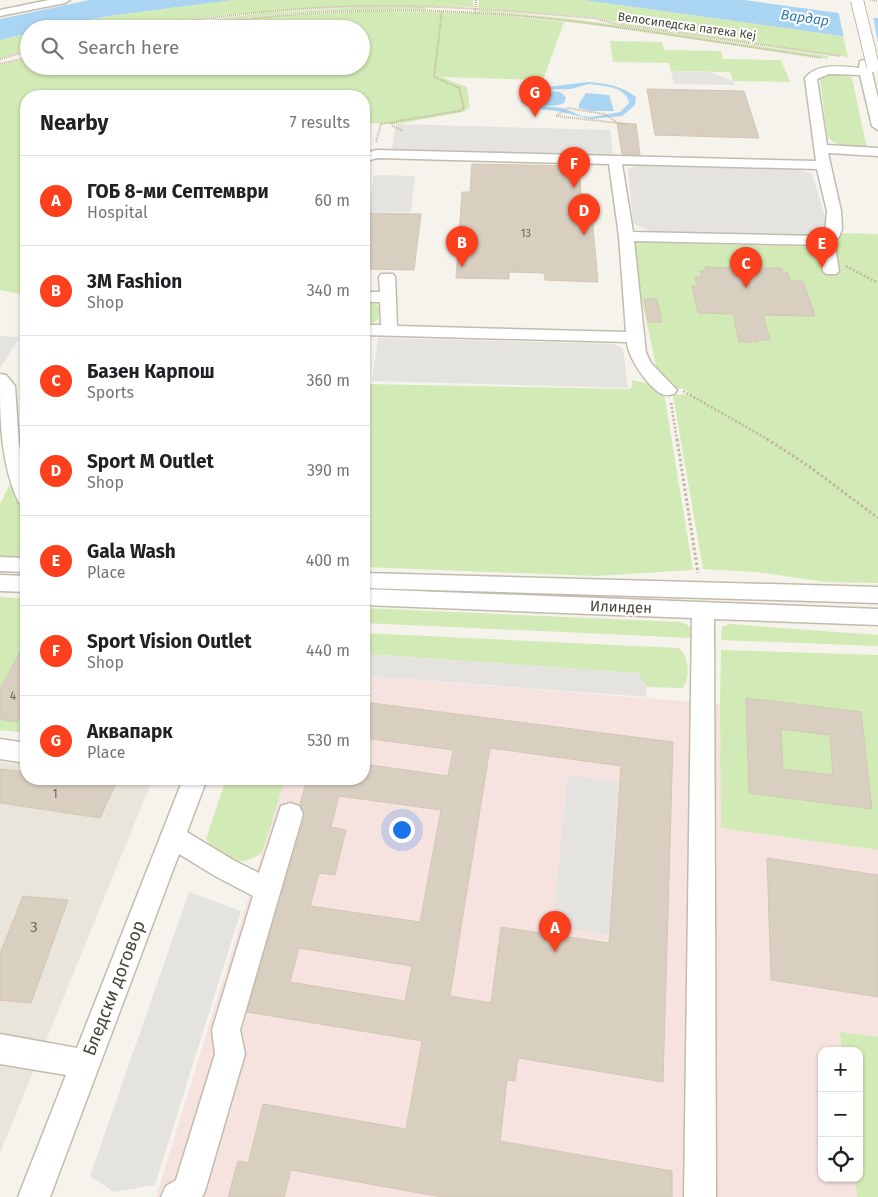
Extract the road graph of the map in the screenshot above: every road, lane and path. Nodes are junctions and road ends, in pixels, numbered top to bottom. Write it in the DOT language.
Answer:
graph roads {
  1 [pos="66,0"];
  2 [pos="476,0"];
  3 [pos="849,0"];
  4 [pos="857,0"];
  5 [pos="428,6"];
  6 [pos="475,8"];
  7 [pos="428,11"];
  8 [pos="442,11"];
  9 [pos="0,13"];
  10 [pos="475,13"];
  11 [pos="196,20"];
  12 [pos="233,20"];
  13 [pos="762,40"];
  14 [pos="760,45"];
  15 [pos="20,53"];
  16 [pos="841,57"];
  17 [pos="822,58"];
  18 [pos="0,59"];
  19 [pos="20,59"];
  20 [pos="0,64"];
  21 [pos="867,67"];
  22 [pos="878,84"];
  23 [pos="391,122"];
  24 [pos="618,122"];
  25 [pos="626,124"];
  26 [pos="878,126"];
  27 [pos="403,131"];
  28 [pos="822,149"];
  29 [pos="878,152"];
  30 [pos="370,156"];
  31 [pos="615,160"];
  32 [pos="823,165"];
  33 [pos="626,236"];
  34 [pos="826,240"];
  35 [pos="831,264"];
  36 [pos="387,277"];
  37 [pos="878,283"];
  38 [pos="370,297"];
  39 [pos="388,298"];
  40 [pos="370,330"];
  41 [pos="389,331"];
  42 [pos="635,337"];
  43 [pos="0,379"];
  44 [pos="668,390"];
  45 [pos="14,487"];
  46 [pos="878,518"];
  47 [pos="0,564"];
  48 [pos="20,565"];
  49 [pos="698,573"];
  50 [pos="0,582"];
  51 [pos="20,584"];
  52 [pos="370,584"];
  53 [pos="370,584"];
  54 [pos="873,594"];
  55 [pos="703,611"];
  56 [pos="875,617"];
  57 [pos="0,749"];
  58 [pos="20,752"];
  59 [pos="193,785"];
  60 [pos="290,814"];
  61 [pos="173,836"];
  62 [pos="267,890"];
  63 [pos="2,1054"];
  64 [pos="85,1064"];
  65 [pos="34,1197"];
  66 [pos="178,1197"];
  67 [pos="700,1197"];
  1 -- 9 [label="street"];
  2 -- 6 [label="path, bridge"];
  3 -- 21 [label="street"];
  4 -- 21 [label="street, bridge"];
  5 -- 6 [label="path, Велосипедска патека Кеј"];
  5 -- 7 [label="path"];
  5 -- 11 [label="path, Велосипедска патека Кеј"];
  6 -- 10 [label="path, bridge"];
  6 -- 14 [label="path, Велосипедска патека Кеј"];
  7 -- 8 [label="path"];
  7 -- 12 [label="path"];
  8 -- 10 [label="path"];
  8 -- 23 [label="path"];
  10 -- 17 [label="path"];
  13 -- 14 [label="path"];
  14 -- 16 [label="path, Велосипедска патека Кеј"];
  15 -- 18 [label="path"];
  19 -- 20 [label="path"];
  21 -- 22 [label="street"];
  21 -- 26 [label="street"];
  21 -- 28 [label="street"];
  23 -- 27 [label="path"];
  23 -- 30 [label="path"];
  24 -- 24 [label="path"];
  24 -- 25 [label="path"];
  28 -- 29 [label="street"];
  28 -- 32 [label="street"];
  30 -- 31 [label="street"];
  31 -- 32 [label="street"];
  31 -- 33 [label="street"];
  32 -- 34 [label="street"];
  33 -- 34 [label="street"];
  33 -- 42 [label="street"];
  34 -- 35 [label="street"];
  35 -- 37 [label="path"];
  36 -- 39 [label="street"];
  38 -- 39 [label="street"];
  39 -- 41 [label="street"];
  40 -- 41 [label="street"];
  41 -- 42 [label="street"];
  42 -- 44 [label="street"];
  43 -- 45 [label="street"];
  44 -- 46 [label="path"];
  44 -- 49 [label="path"];
  47 -- 48 [label="street"];
  50 -- 51 [label="street"];
  52 -- 54 [label="street, Илинден"];
  53 -- 55 [label="street, Илинден"];
  55 -- 56 [label="street, Илинден"];
  55 -- 67 [label="street"];
  57 -- 58 [label="street"];
  59 -- 61 [label="street, Бледски договор"];
  60 -- 62 [label="street"];
  61 -- 62 [label="street"];
  61 -- 64 [label="street, Бледски договор"];
  62 -- 66 [label="street"];
  63 -- 64 [label="street"];
  64 -- 65 [label="street, Бледски договор"];
}
